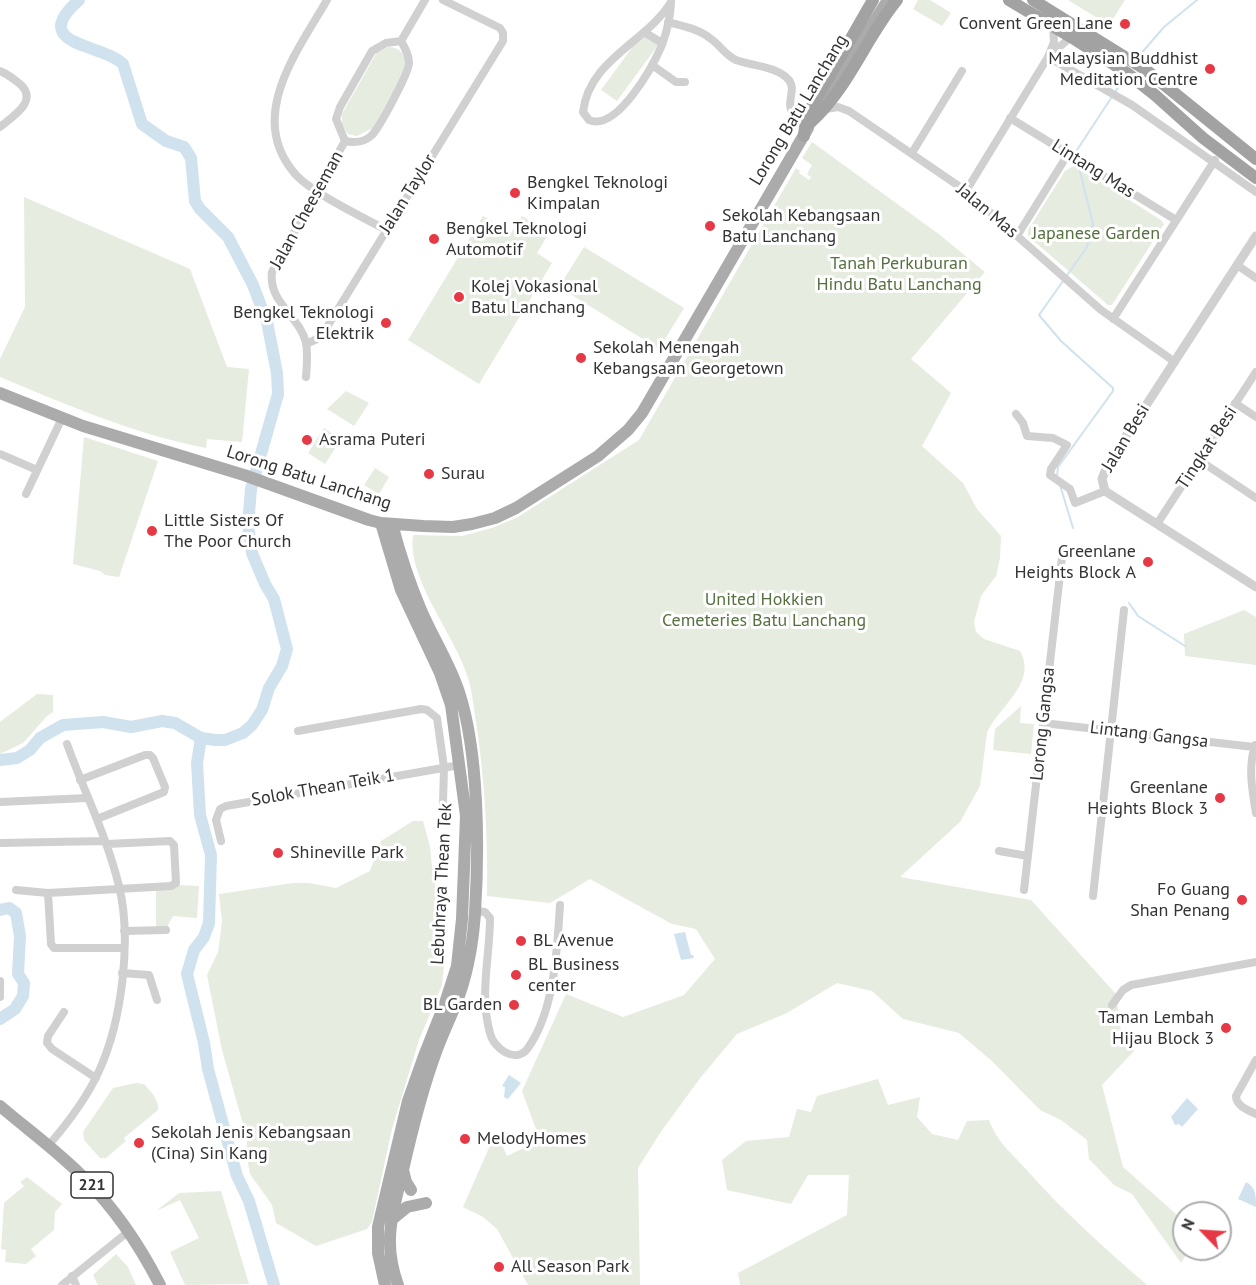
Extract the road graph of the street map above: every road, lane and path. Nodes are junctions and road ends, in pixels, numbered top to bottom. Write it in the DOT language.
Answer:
graph roads {
  1 [pos="327,0"];
  2 [pos="425,0"];
  3 [pos="443,0"];
  4 [pos="873,0"];
  5 [pos="888,0"];
  6 [pos="897,0"];
  7 [pos="1009,0"];
  8 [pos="1033,0"];
  9 [pos="671,1"];
  10 [pos="668,22"];
  11 [pos="1053,26"];
  12 [pos="644,32"];
  13 [pos="1071,37"];
  14 [pos="401,41"];
  15 [pos="662,44"];
  16 [pos="1048,57"];
  17 [pos="652,65"];
  18 [pos="0,71"];
  19 [pos="962,71"];
  20 [pos="685,82"];
  21 [pos="839,92"];
  22 [pos="849,111"];
  23 [pos="815,116"];
  24 [pos="1010,118"];
  25 [pos="1211,124"];
  26 [pos="0,127"];
  27 [pos="345,141"];
  28 [pos="1221,151"];
  29 [pos="912,153"];
  30 [pos="1068,154"];
  31 [pos="1256,159"];
  32 [pos="1214,162"];
  33 [pos="1256,167"];
  34 [pos="1256,178"];
  35 [pos="318,191"];
  36 [pos="966,191"];
  37 [pos="1256,192"];
  38 [pos="1176,220"];
  39 [pos="386,230"];
  40 [pos="1017,236"];
  41 [pos="1256,236"];
  42 [pos="1237,265"];
  43 [pos="1256,278"];
  44 [pos="1113,319"];
  45 [pos="306,344"];
  46 [pos="1163,354"];
  47 [pos="1175,362"];
  48 [pos="1256,372"];
  49 [pos="1164,376"];
  50 [pos="306,377"];
  51 [pos="0,393"];
  52 [pos="1236,404"];
  53 [pos="1016,414"];
  54 [pos="1256,417"];
  55 [pos="62,418"];
  56 [pos="0,454"];
  57 [pos="1199,460"];
  58 [pos="37,470"];
  59 [pos="1105,491"];
  60 [pos="26,494"];
  61 [pos="1256,498"];
  62 [pos="386,524"];
  63 [pos="1157,524"];
  64 [pos="423,526"];
  65 [pos="1062,557"];
  66 [pos="402,562"];
  67 [pos="1256,587"];
  68 [pos="1124,610"];
  69 [pos="1043,723"];
  70 [pos="298,730"];
  71 [pos="1111,731"];
  72 [pos="67,744"];
  73 [pos="1255,746"];
  74 [pos="460,765"];
  75 [pos="444,767"];
  76 [pos="80,780"];
  77 [pos="87,798"];
  78 [pos="0,802"];
  79 [pos="443,804"];
  80 [pos="1256,813"];
  81 [pos="97,819"];
  82 [pos="221,841"];
  83 [pos="106,842"];
  84 [pos="0,843"];
  85 [pos="999,851"];
  86 [pos="1028,856"];
  87 [pos="464,864"];
  88 [pos="119,888"];
  89 [pos="15,890"];
  90 [pos="1024,890"];
  91 [pos="48,893"];
  92 [pos="1093,896"];
  93 [pos="560,905"];
  94 [pos="475,911"];
  95 [pos="165,930"];
  96 [pos="124,931"];
  97 [pos="124,948"];
  98 [pos="459,952"];
  99 [pos="1256,962"];
  100 [pos="122,973"];
  101 [pos="0,981"];
  102 [pos="0,997"];
  103 [pos="158,1000"];
  104 [pos="1112,1005"];
  105 [pos="64,1012"];
  106 [pos="1256,1060"];
  107 [pos="96,1078"];
  108 [pos="0,1106"];
  109 [pos="1256,1114"];
  110 [pos="398,1141"];
  111 [pos="48,1146"];
  112 [pos="400,1189"];
  113 [pos="426,1203"];
  114 [pos="391,1220"];
  115 [pos="378,1227"];
  116 [pos="129,1231"];
  117 [pos="72,1276"];
  118 [pos="62,1285"];
  119 [pos="76,1285"];
  120 [pos="160,1285"];
  121 [pos="385,1285"];
  122 [pos="398,1285"];
  1 -- 35 [label="street"];
  2 -- 14 [label="street"];
  3 -- 39 [label="street, Jalan Taylor"];
  4 -- 23 [label="highway"];
  5 -- 23 [label="main road, Lorong Batu Lanchang"];
  6 -- 21 [label="highway"];
  7 -- 11 [label="highway"];
  8 -- 25 [label="highway"];
  9 -- 10 [label="street"];
  9 -- 12 [label="street"];
  10 -- 15 [label="street"];
  10 -- 23 [label="street"];
  11 -- 13 [label="highway"];
  11 -- 16 [label="street"];
  12 -- 15 [label="street"];
  12 -- 17 [label="street"];
  13 -- 16 [label="street"];
  13 -- 28 [label="highway"];
  14 -- 27 [label="street, Jalan Cheeseman"];
  14 -- 27 [label="street, Jalan Cheeseman"];
  15 -- 17 [label="street"];
  16 -- 24 [label="street"];
  16 -- 32 [label="street"];
  17 -- 20 [label="street"];
  18 -- 26 [label="street"];
  19 -- 29 [label="street"];
  21 -- 22 [label="street, Jalan Mas"];
  21 -- 23 [label="highway"];
  22 -- 23 [label="street, Jalan Mas"];
  22 -- 29 [label="street, Jalan Mas"];
  23 -- 64 [label="main road, Lorong Batu Lanchang"];
  24 -- 30 [label="street, Lintang Mas"];
  24 -- 36 [label="street"];
  25 -- 31 [label="highway"];
  25 -- 33 [label="highway"];
  27 -- 35 [label="street, Jalan Cheeseman"];
  28 -- 32 [label="street"];
  28 -- 34 [label="highway"];
  29 -- 36 [label="street, Jalan Mas"];
  30 -- 38 [label="street, Lintang Mas"];
  30 -- 40 [label="street"];
  32 -- 37 [label="street"];
  32 -- 38 [label="street"];
  35 -- 39 [label="street"];
  35 -- 45 [label="street, Jalan Cheeseman"];
  36 -- 40 [label="street, Jalan Mas"];
  38 -- 44 [label="street"];
  39 -- 45 [label="street, Jalan Taylor"];
  40 -- 44 [label="street, Jalan Mas"];
  41 -- 42 [label="street, Jalan Besi"];
  42 -- 43 [label="street"];
  42 -- 47 [label="street, Jalan Besi"];
  44 -- 46 [label="street, Jalan Mas"];
  45 -- 50 [label="street, Jalan Cheeseman"];
  46 -- 47 [label="street, Jalan Mas"];
  46 -- 49 [label="street"];
  47 -- 49 [label="street, Jalan Besi"];
  48 -- 52 [label="street, Tingkat Besi"];
  49 -- 59 [label="street, Jalan Besi"];
  51 -- 55 [label="main road, Lorong Batu Lanchang"];
  52 -- 54 [label="street"];
  52 -- 57 [label="street, Tingkat Besi"];
  53 -- 59 [label="street"];
  55 -- 58 [label="street"];
  55 -- 62 [label="main road, Lorong Batu Lanchang"];
  56 -- 58 [label="street"];
  57 -- 61 [label="street"];
  57 -- 63 [label="street, Tingkat Besi"];
  58 -- 60 [label="street"];
  59 -- 63 [label="street, Jalan Besi"];
  62 -- 64 [label="main road, Lorong Batu Lanchang"];
  62 -- 66 [label="main road, Lebuhraya Thean Tek"];
  62 -- 74 [label="main road, Lebuhraya Thean Tek"];
  63 -- 67 [label="street, Jalan Besi"];
  64 -- 66 [label="main road"];
  65 -- 69 [label="street, Lorong Gangsa"];
  66 -- 94 [label="main road, Lebuhraya Thean Tek"];
  68 -- 71 [label="street"];
  69 -- 71 [label="street, Lintang Gangsa"];
  69 -- 86 [label="street, Lorong Gangsa"];
  70 -- 75 [label="street"];
  71 -- 73 [label="street, Lintang Gangsa"];
  71 -- 92 [label="street"];
  72 -- 76 [label="street"];
  73 -- 80 [label="street"];
  74 -- 75 [label="street, Solok Thean Teik 1"];
  74 -- 87 [label="main road, Lebuhraya Thean Tek"];
  75 -- 79 [label="street"];
  75 -- 82 [label="street, Solok Thean Teik 1"];
  76 -- 77 [label="street"];
  76 -- 81 [label="street"];
  77 -- 78 [label="street"];
  77 -- 81 [label="street"];
  81 -- 83 [label="street"];
  83 -- 84 [label="street"];
  83 -- 88 [label="street"];
  83 -- 88 [label="street"];
  85 -- 86 [label="street"];
  86 -- 90 [label="street, Lorong Gangsa"];
  87 -- 94 [label="main road"];
  87 -- 98 [label="main road, Lebuhraya Thean Tek"];
  88 -- 91 [label="street"];
  88 -- 96 [label="street"];
  89 -- 91 [label="street"];
  91 -- 97 [label="street"];
  93 -- 94 [label="street"];
  94 -- 98 [label="main road"];
  94 -- 112 [label="main road, Lebuhraya Thean Tek"];
  95 -- 96 [label="street"];
  96 -- 97 [label="street"];
  97 -- 100 [label="street"];
  98 -- 110 [label="main road, Lebuhraya Thean Tek"];
  99 -- 104 [label="street"];
  100 -- 103 [label="street"];
  100 -- 107 [label="street"];
  101 -- 102 [label="street"];
  105 -- 107 [label="street"];
  106 -- 109 [label="street"];
  107 -- 111 [label="street"];
  108 -- 111 [label="main road, 221"];
  110 -- 112 [label="main road"];
  110 -- 115 [label="main road, Lebuhraya Thean Tek"];
  111 -- 116 [label="main road, 221"];
  112 -- 114 [label="main road, Lebuhraya Thean Tek"];
  112 -- 115 [label="main road"];
  113 -- 114 [label="main road"];
  114 -- 122 [label="main road, Lebuhraya Thean Tek"];
  115 -- 121 [label="main road, Lebuhraya Thean Tek"];
  116 -- 117 [label="street"];
  116 -- 120 [label="main road, 221"];
  117 -- 118 [label="street"];
  117 -- 119 [label="street"];
}
